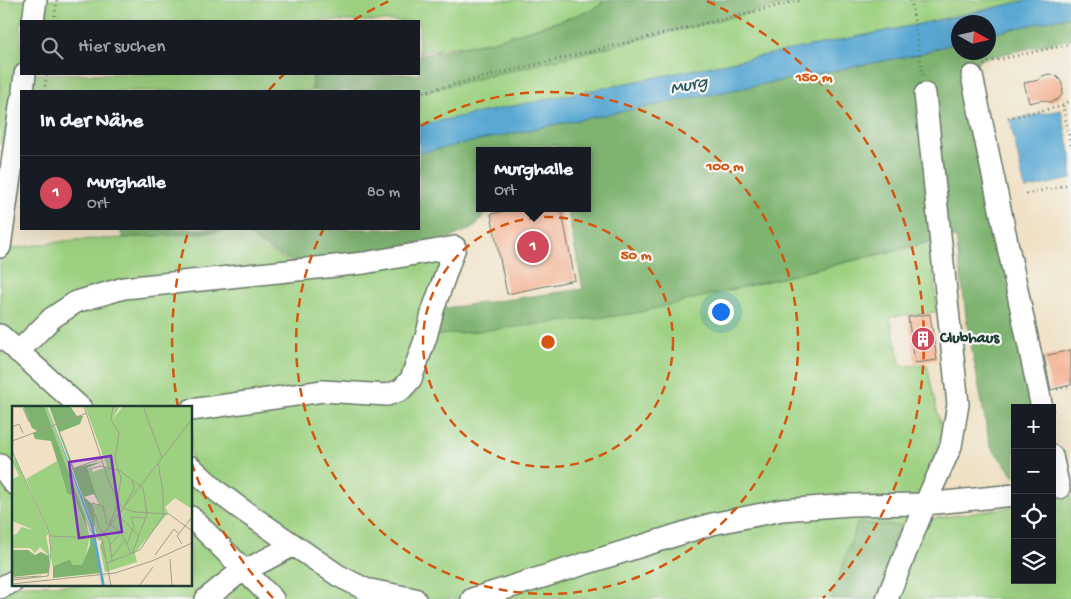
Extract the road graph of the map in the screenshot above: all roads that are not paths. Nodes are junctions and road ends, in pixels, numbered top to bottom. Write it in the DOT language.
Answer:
graph roads {
  1 [pos="36,0"];
  2 [pos="33,20"];
  3 [pos="25,75"];
  4 [pos="972,76"];
  5 [pos="23,90"];
  6 [pos="925,94"];
  7 [pos="20,107"];
  8 [pos="0,245"];
  9 [pos="1,337"];
  10 [pos="18,352"];
  11 [pos="1047,399"];
  12 [pos="79,406"];
  13 [pos="192,410"];
  14 [pos="0,465"];
  15 [pos="192,468"];
  16 [pos="1056,470"];
  17 [pos="12,481"];
  18 [pos="1061,488"];
  19 [pos="1011,496"];
  20 [pos="925,504"];
  21 [pos="192,517"];
  22 [pos="294,544"];
  23 [pos="244,570"];
  24 [pos="206,599"];
  25 [pos="273,599"];
  26 [pos="415,599"];
  27 [pos="472,599"];
  28 [pos="887,599"];
  1 -- 2 [label="street"];
  3 -- 5 [label="street"];
  4 -- 11 [label="street"];
  6 -- 20 [label="street"];
  7 -- 8 [label="street"];
  9 -- 10 [label="street"];
  10 -- 12 [label="street"];
  10 -- 13 [label="street"];
  14 -- 17 [label="street"];
  15 -- 22 [label="street"];
  16 -- 18 [label="street"];
  19 -- 20 [label="street"];
  20 -- 27 [label="street"];
  20 -- 28 [label="street"];
  21 -- 23 [label="street"];
  22 -- 23 [label="street"];
  22 -- 26 [label="street"];
  23 -- 24 [label="street"];
  23 -- 25 [label="street"];
}
